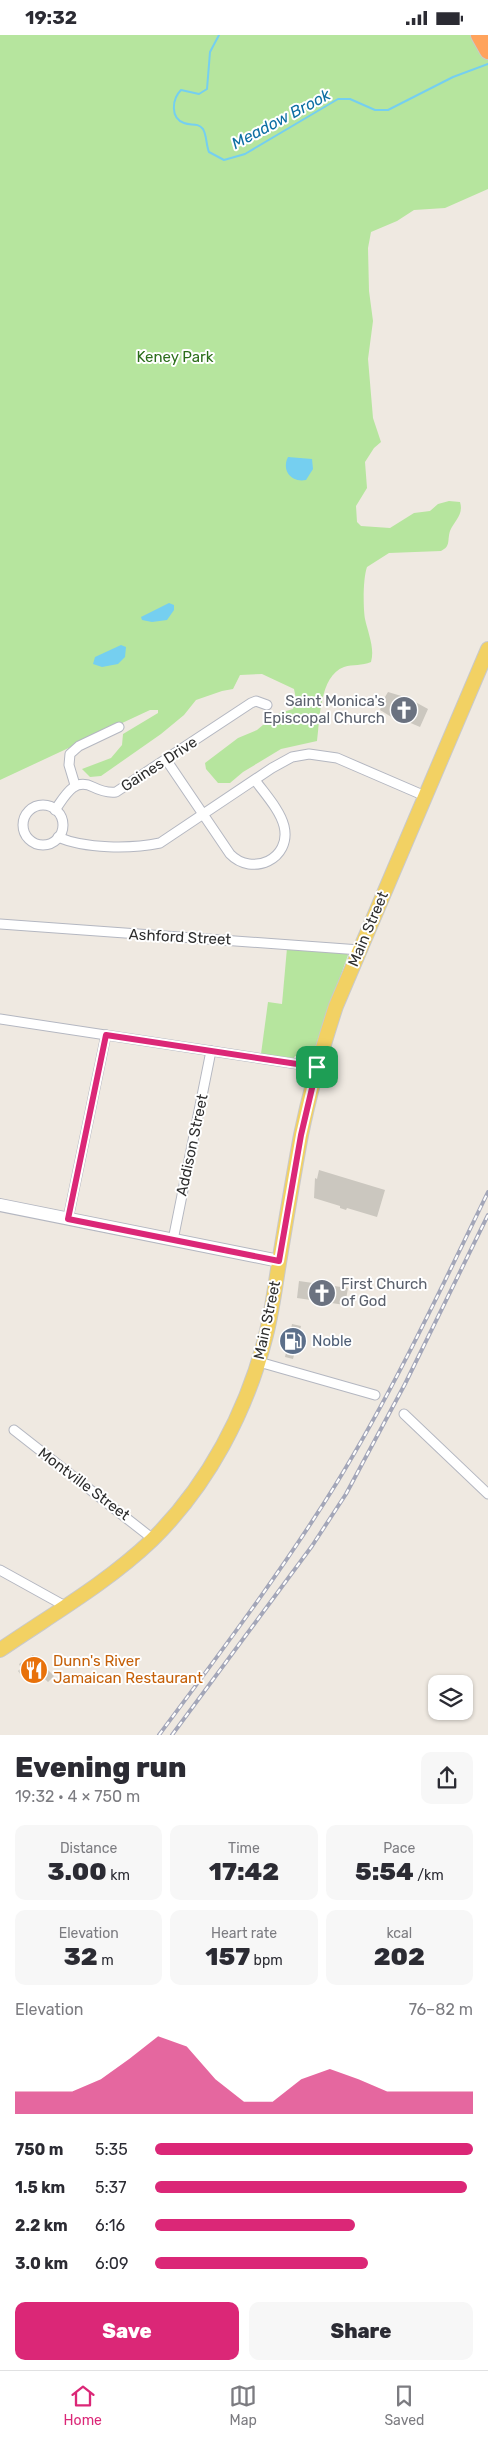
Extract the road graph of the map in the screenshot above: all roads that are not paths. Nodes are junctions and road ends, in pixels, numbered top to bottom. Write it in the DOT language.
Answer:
graph roads {
  1 [pos="479,35"];
  2 [pos="488,51"];
  3 [pos="487,651"];
  4 [pos="267,705"];
  5 [pos="118,727"];
  6 [pos="166,761"];
  7 [pos="255,780"];
  8 [pos="75,785"];
  9 [pos="425,796"];
  10 [pos="55,810"];
  11 [pos="204,815"];
  12 [pos="58,837"];
  13 [pos="0,924"];
  14 [pos="360,950"];
  15 [pos="0,1019"];
  16 [pos="106,1035"];
  17 [pos="211,1051"];
  18 [pos="317,1067"];
  19 [pos="0,1205"];
  20 [pos="68,1219"];
  21 [pos="173,1240"];
  22 [pos="279,1261"];
  23 [pos="259,1362"];
  24 [pos="375,1395"];
  25 [pos="404,1414"];
  26 [pos="14,1430"];
  27 [pos="488,1494"];
  28 [pos="153,1539"];
  29 [pos="0,1570"];
  30 [pos="65,1606"];
  31 [pos="0,1649"];
  1 -- 2 [label="highway"];
  3 -- 9 [label="main road, Main Street"];
  4 -- 6 [label="street, Gaines Drive"];
  5 -- 8 [label="street"];
  6 -- 8 [label="street, Gaines Drive"];
  6 -- 11 [label="street"];
  7 -- 9 [label="street"];
  7 -- 11 [label="street"];
  7 -- 11 [label="street"];
  8 -- 10 [label="street"];
  9 -- 14 [label="main road, Main Street"];
  10 -- 12 [label="street"];
  10 -- 12 [label="street"];
  11 -- 12 [label="street"];
  13 -- 14 [label="street, Ashford Street"];
  14 -- 18 [label="main road, Main Street"];
  15 -- 16 [label="street"];
  16 -- 17 [label="street"];
  16 -- 20 [label="street"];
  17 -- 18 [label="street"];
  17 -- 21 [label="street, Addison Street"];
  18 -- 22 [label="main road, Main Street"];
  19 -- 20 [label="main road"];
  20 -- 21 [label="main road"];
  21 -- 22 [label="main road"];
  22 -- 23 [label="main road, Main Street"];
  23 -- 24 [label="street"];
  23 -- 28 [label="main road, Main Street"];
  25 -- 27 [label="street"];
  26 -- 28 [label="street, Montville Street"];
  28 -- 30 [label="main road, Main Street"];
  29 -- 30 [label="street"];
  30 -- 31 [label="main road, Main Street"];
}
